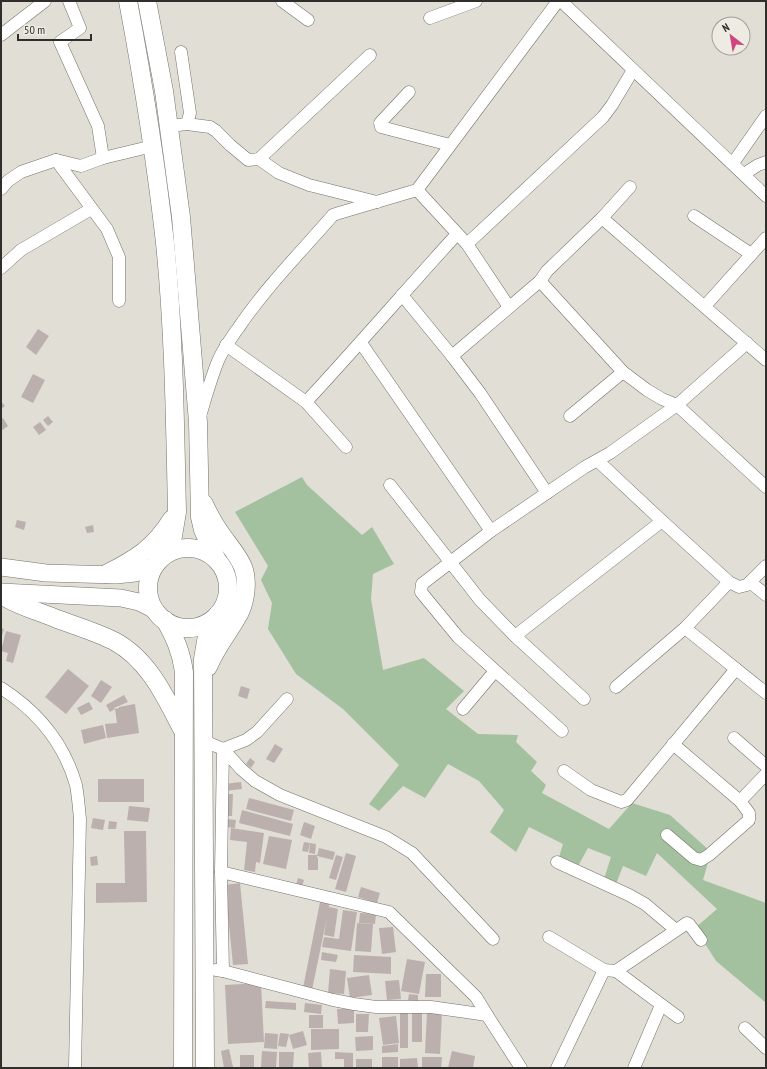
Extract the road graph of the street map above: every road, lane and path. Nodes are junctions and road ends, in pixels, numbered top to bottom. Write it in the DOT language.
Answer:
graph roads {
  1 [pos="45,1"];
  2 [pos="69,1"];
  3 [pos="128,1"];
  4 [pos="147,1"];
  5 [pos="282,1"];
  6 [pos="476,1"];
  7 [pos="559,1"];
  8 [pos="430,18"];
  9 [pos="308,20"];
  10 [pos="1,35"];
  11 [pos="181,52"];
  12 [pos="370,54"];
  13 [pos="634,70"];
  14 [pos="409,92"];
  15 [pos="766,116"];
  16 [pos="187,124"];
  17 [pos="169,126"];
  18 [pos="450,145"];
  19 [pos="153,146"];
  20 [pos="104,158"];
  21 [pos="259,159"];
  22 [pos="56,160"];
  23 [pos="766,162"];
  24 [pos="733,163"];
  25 [pos="744,174"];
  26 [pos="630,187"];
  27 [pos="1,189"];
  28 [pos="417,190"];
  29 [pos="766,196"];
  30 [pos="378,202"];
  31 [pos="90,209"];
  32 [pos="694,216"];
  33 [pos="602,218"];
  34 [pos="457,234"];
  35 [pos="766,238"];
  36 [pos="467,244"];
  37 [pos="751,254"];
  38 [pos="1,268"];
  39 [pos="540,281"];
  40 [pos="402,295"];
  41 [pos="119,300"];
  42 [pos="705,306"];
  43 [pos="509,307"];
  44 [pos="361,343"];
  45 [pos="747,343"];
  46 [pos="226,345"];
  47 [pos="452,356"];
  48 [pos="766,360"];
  49 [pos="623,372"];
  50 [pos="306,402"];
  51 [pos="677,405"];
  52 [pos="570,416"];
  53 [pos="198,422"];
  54 [pos="346,447"];
  55 [pos="598,461"];
  56 [pos="390,485"];
  57 [pos="766,487"];
  58 [pos="547,493"];
  59 [pos="200,496"];
  60 [pos="177,512"];
  61 [pos="662,521"];
  62 [pos="491,531"];
  63 [pos="216,558"];
  64 [pos="159,561"];
  65 [pos="449,562"];
  66 [pos="766,566"];
  67 [pos="1,567"];
  68 [pos="106,574"];
  69 [pos="729,582"];
  70 [pos="750,582"];
  71 [pos="1,593"];
  72 [pos="766,595"];
  73 [pos="218,614"];
  74 [pos="160,615"];
  75 [pos="685,628"];
  76 [pos="515,636"];
  77 [pos="736,669"];
  78 [pos="495,671"];
  79 [pos="203,679"];
  80 [pos="616,687"];
  81 [pos="1,688"];
  82 [pos="766,693"];
  83 [pos="286,699"];
  84 [pos="584,699"];
  85 [pos="463,709"];
  86 [pos="183,731"];
  87 [pos="562,731"];
  88 [pos="734,738"];
  89 [pos="204,741"];
  90 [pos="673,744"];
  91 [pos="223,749"];
  92 [pos="766,766"];
  93 [pos="564,771"];
  94 [pos="766,774"];
  95 [pos="740,801"];
  96 [pos="666,835"];
  97 [pos="558,862"];
  98 [pos="221,872"];
  99 [pos="676,930"];
  100 [pos="549,936"];
  101 [pos="493,939"];
  102 [pos="701,940"];
  103 [pos="204,969"];
  104 [pos="610,970"];
  105 [pos="222,971"];
  106 [pos="661,1005"];
  107 [pos="487,1015"];
  108 [pos="678,1018"];
  109 [pos="745,1028"];
  110 [pos="766,1048"];
  111 [pos="75,1068"];
  112 [pos="183,1068"];
  113 [pos="205,1068"];
  114 [pos="521,1068"];
  115 [pos="557,1068"];
  116 [pos="634,1068"];
  1 -- 10 [label="street"];
  2 -- 20 [label="street"];
  3 -- 19 [label="main road"];
  4 -- 17 [label="main road"];
  5 -- 9 [label="street"];
  6 -- 8 [label="street"];
  7 -- 13 [label="street"];
  7 -- 18 [label="street"];
  11 -- 16 [label="street"];
  12 -- 21 [label="street"];
  13 -- 24 [label="street"];
  13 -- 36 [label="street"];
  14 -- 18 [label="street"];
  15 -- 24 [label="street"];
  16 -- 17 [label="street"];
  16 -- 21 [label="street"];
  17 -- 53 [label="main road"];
  18 -- 28 [label="street"];
  19 -- 20 [label="street"];
  19 -- 60 [label="main road"];
  20 -- 22 [label="street"];
  21 -- 30 [label="street"];
  22 -- 27 [label="street"];
  22 -- 31 [label="street"];
  23 -- 25 [label="street"];
  24 -- 25 [label="street"];
  25 -- 29 [label="street"];
  26 -- 33 [label="street"];
  28 -- 30 [label="street"];
  28 -- 34 [label="street"];
  30 -- 46 [label="street"];
  31 -- 38 [label="street"];
  31 -- 41 [label="street"];
  32 -- 37 [label="street"];
  33 -- 39 [label="street"];
  33 -- 42 [label="street"];
  34 -- 36 [label="street"];
  34 -- 40 [label="street"];
  35 -- 37 [label="street"];
  36 -- 43 [label="street"];
  37 -- 42 [label="street"];
  39 -- 43 [label="street"];
  39 -- 49 [label="street"];
  40 -- 44 [label="street"];
  40 -- 47 [label="street"];
  42 -- 45 [label="street"];
  43 -- 47 [label="street"];
  44 -- 50 [label="street"];
  44 -- 62 [label="street"];
  45 -- 48 [label="street"];
  45 -- 51 [label="street"];
  46 -- 50 [label="street"];
  46 -- 53 [label="street"];
  47 -- 58 [label="street"];
  49 -- 51 [label="street"];
  49 -- 52 [label="street"];
  50 -- 54 [label="street"];
  51 -- 55 [label="street"];
  51 -- 57 [label="street"];
  53 -- 59 [label="main road"];
  55 -- 58 [label="street"];
  55 -- 61 [label="street"];
  56 -- 65 [label="street"];
  58 -- 62 [label="street"];
  59 -- 63 [label="main road"];
  59 -- 79 [label="main road"];
  60 -- 64 [label="main road"];
  60 -- 68 [label="main road"];
  61 -- 69 [label="street"];
  61 -- 76 [label="street"];
  62 -- 65 [label="street"];
  63 -- 64 [label="main road"];
  63 -- 73 [label="main road"];
  64 -- 68 [label="main road"];
  64 -- 74 [label="main road"];
  65 -- 76 [label="street"];
  65 -- 78 [label="street"];
  66 -- 70 [label="street"];
  67 -- 68 [label="main road"];
  69 -- 70 [label="street"];
  69 -- 75 [label="street"];
  70 -- 72 [label="street"];
  71 -- 74 [label="main road"];
  71 -- 86 [label="main road"];
  73 -- 74 [label="main road"];
  73 -- 79 [label="main road"];
  74 -- 86 [label="main road"];
  75 -- 77 [label="street"];
  75 -- 80 [label="street"];
  76 -- 84 [label="street"];
  77 -- 82 [label="street"];
  77 -- 90 [label="street"];
  78 -- 85 [label="street"];
  78 -- 87 [label="street"];
  79 -- 89 [label="main road"];
  81 -- 111 [label="street"];
  83 -- 91 [label="street"];
  86 -- 112 [label="main road"];
  88 -- 92 [label="street"];
  89 -- 91 [label="street"];
  89 -- 103 [label="main road"];
  90 -- 93 [label="street"];
  90 -- 95 [label="street"];
  91 -- 98 [label="street"];
  91 -- 101 [label="street"];
  94 -- 95 [label="street"];
  95 -- 96 [label="street"];
  97 -- 99 [label="street"];
  98 -- 105 [label="street"];
  98 -- 107 [label="street"];
  99 -- 102 [label="street"];
  99 -- 104 [label="street"];
  100 -- 104 [label="street"];
  103 -- 105 [label="street"];
  103 -- 113 [label="main road"];
  104 -- 106 [label="street"];
  104 -- 115 [label="street"];
  105 -- 107 [label="street"];
  106 -- 108 [label="street"];
  106 -- 116 [label="street"];
  107 -- 114 [label="street"];
  109 -- 110 [label="street"];
}
